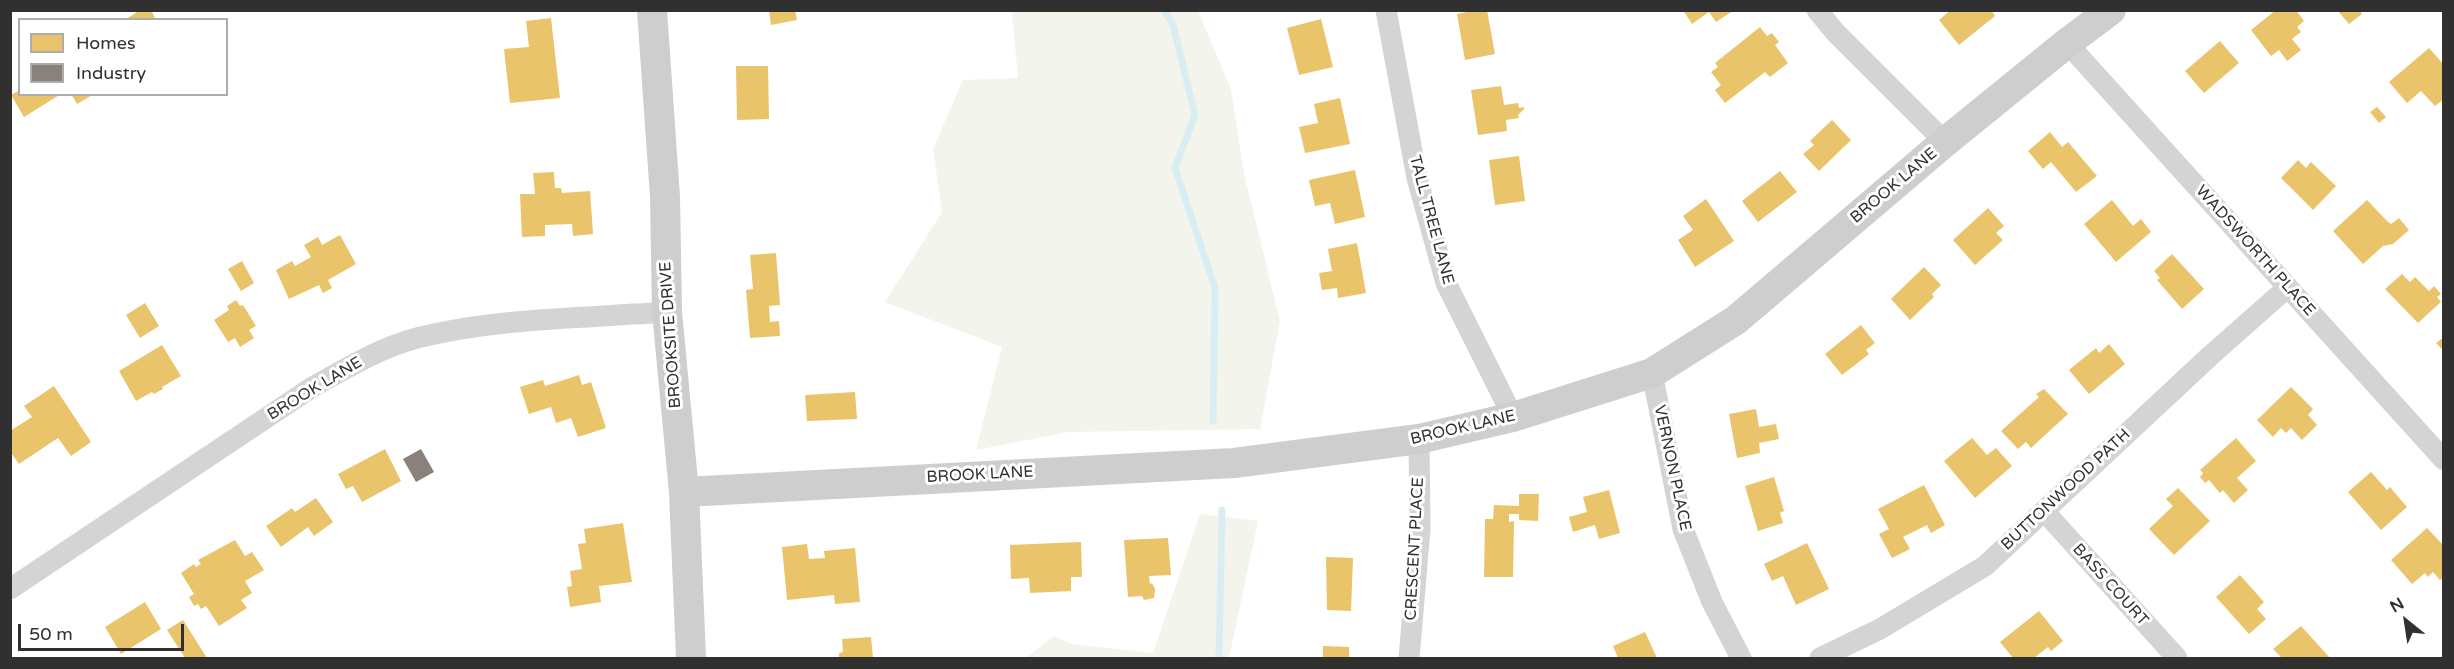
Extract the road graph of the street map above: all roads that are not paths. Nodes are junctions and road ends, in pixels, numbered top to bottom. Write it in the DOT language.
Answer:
graph roads {
  1 [pos="652,10"];
  2 [pos="1386,10"];
  3 [pos="1816,10"];
  4 [pos="2111,10"];
  5 [pos="2067,42"];
  6 [pos="1946,142"];
  7 [pos="2288,287"];
  8 [pos="667,312"];
  9 [pos="1652,373"];
  10 [pos="1513,417"];
  11 [pos="1419,439"];
  12 [pos="2444,460"];
  13 [pos="684,492"];
  14 [pos="2044,512"];
  15 [pos="10,589"];
  16 [pos="692,658"];
  17 [pos="1408,658"];
  18 [pos="1741,658"];
  19 [pos="1820,658"];
  20 [pos="2177,658"];
  1 -- 8 [label="street, BROOKSITE DRIVE"];
  2 -- 10 [label="street, TALL TREE LANE"];
  3 -- 6 [label="street"];
  4 -- 5 [label="street, BROOK LANE"];
  5 -- 6 [label="street, BROOK LANE"];
  5 -- 7 [label="street, WADSWORTH PLACE"];
  6 -- 9 [label="street, BROOK LANE"];
  7 -- 12 [label="street, WADSWORTH PLACE"];
  7 -- 14 [label="street, BUTTONWOOD PATH"];
  8 -- 13 [label="street, BROOKSITE DRIVE"];
  8 -- 15 [label="street, BROOK LANE"];
  9 -- 10 [label="street, BROOK LANE"];
  9 -- 18 [label="street, VERNON PLACE"];
  10 -- 11 [label="street, BROOK LANE"];
  11 -- 13 [label="street, BROOK LANE"];
  11 -- 17 [label="street, CRESCENT PLACE"];
  13 -- 16 [label="street, BROOKSITE DRIVE"];
  14 -- 19 [label="street, BUTTONWOOD PATH"];
  14 -- 20 [label="street, BASS COURT"];
}
